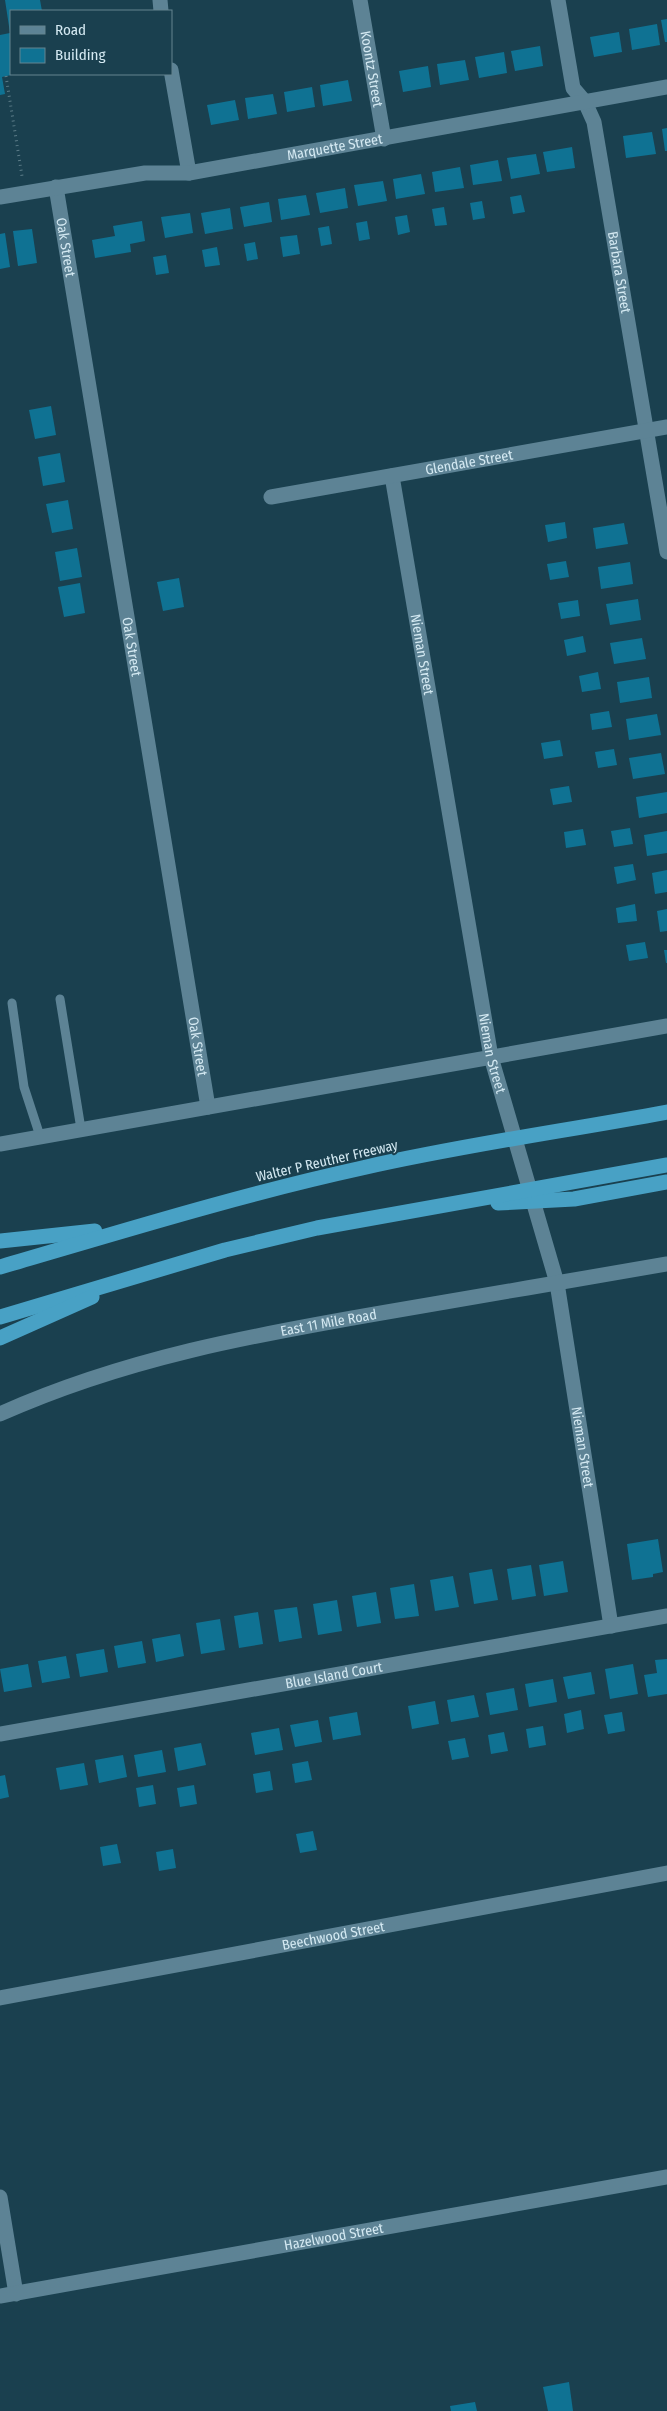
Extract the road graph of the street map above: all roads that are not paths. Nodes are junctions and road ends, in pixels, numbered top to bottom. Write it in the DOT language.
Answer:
graph roads {
  1 [pos="360,0"];
  2 [pos="558,0"];
  3 [pos="172,75"];
  4 [pos="667,87"];
  5 [pos="585,102"];
  6 [pos="384,139"];
  7 [pos="189,173"];
  8 [pos="56,187"];
  9 [pos="0,197"];
  10 [pos="667,427"];
  11 [pos="646,431"];
  12 [pos="392,476"];
  13 [pos="271,497"];
  14 [pos="667,552"];
  15 [pos="60,999"];
  16 [pos="12,1003"];
  17 [pos="667,1026"];
  18 [pos="491,1057"];
  19 [pos="208,1107"];
  20 [pos="667,1112"];
  21 [pos="81,1129"];
  22 [pos="40,1136"];
  23 [pos="0,1144"];
  24 [pos="667,1164"];
  25 [pos="667,1182"];
  26 [pos="434,1206"];
  27 [pos="129,1228"];
  28 [pos="0,1241"];
  29 [pos="667,1264"];
  30 [pos="0,1267"];
  31 [pos="124,1280"];
  32 [pos="557,1283"];
  33 [pos="0,1317"];
  34 [pos="0,1338"];
  35 [pos="0,1414"];
  36 [pos="667,1616"];
  37 [pos="611,1626"];
  38 [pos="0,1734"];
  39 [pos="667,1873"];
  40 [pos="0,1998"];
  41 [pos="667,2177"];
  42 [pos="0,2196"];
  43 [pos="16,2294"];
  44 [pos="0,2296"];
  1 -- 6 [label="street, Koontz Street"];
  2 -- 5 [label="street, Barbara Street"];
  3 -- 7 [label="street"];
  4 -- 5 [label="street, Marquette Street"];
  5 -- 6 [label="street, Marquette Street"];
  5 -- 11 [label="street, Barbara Street"];
  6 -- 7 [label="street, Marquette Street"];
  7 -- 8 [label="street, Marquette Street"];
  8 -- 9 [label="street, Marquette Street"];
  8 -- 19 [label="street, Oak Street"];
  10 -- 11 [label="street, Glendale Street"];
  11 -- 12 [label="street, Glendale Street"];
  11 -- 14 [label="street, Barbara Street"];
  12 -- 13 [label="street, Glendale Street"];
  12 -- 18 [label="street, Nieman Street"];
  15 -- 21 [label="lane"];
  16 -- 22 [label="lane"];
  17 -- 18 [label="street"];
  18 -- 19 [label="street"];
  18 -- 32 [label="street, Nieman Street"];
  19 -- 21 [label="street"];
  20 -- 27 [label="highway, Walter P Reuther Freeway"];
  21 -- 22 [label="street"];
  22 -- 23 [label="street"];
  24 -- 26 [label="highway"];
  25 -- 26 [label="highway"];
  26 -- 31 [label="highway"];
  27 -- 28 [label="highway"];
  27 -- 30 [label="highway, Walter P Reuther Freeway"];
  29 -- 32 [label="street, East 11 Mile Road"];
  31 -- 33 [label="highway"];
  31 -- 34 [label="highway"];
  32 -- 35 [label="street, East 11 Mile Road"];
  32 -- 37 [label="street, Nieman Street"];
  36 -- 37 [label="street, Blue Island Court"];
  37 -- 38 [label="street, Blue Island Court"];
  39 -- 40 [label="street, Beechwood Street"];
  41 -- 43 [label="street, Hazelwood Street"];
  42 -- 43 [label="street"];
  43 -- 44 [label="street, Hazelwood Street"];
}
